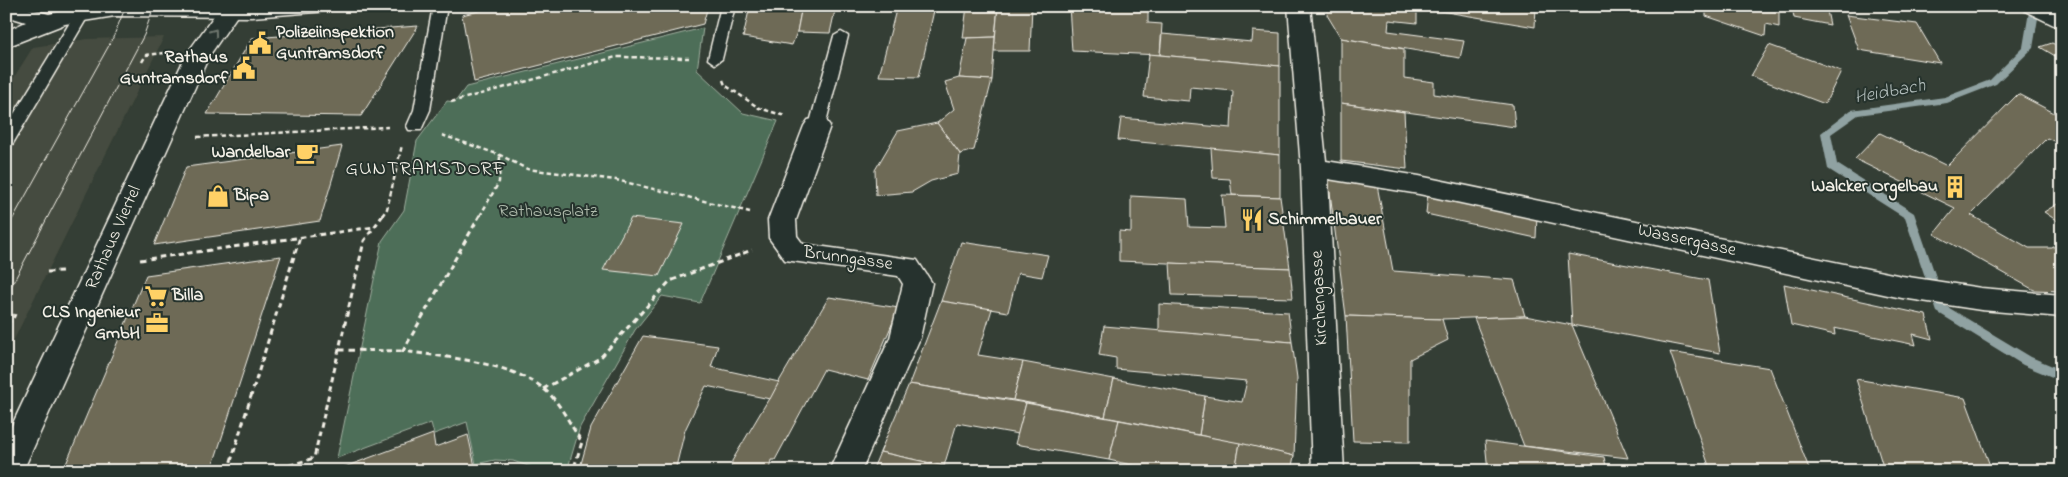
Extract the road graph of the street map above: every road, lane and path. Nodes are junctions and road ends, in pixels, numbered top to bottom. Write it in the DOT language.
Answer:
graph roads {
  1 [pos="320,6"];
  2 [pos="440,6"];
  3 [pos="728,6"];
  4 [pos="1299,6"];
  5 [pos="188,7"];
  6 [pos="6,9"];
  7 [pos="230,10"];
  8 [pos="84,11"];
  9 [pos="47,21"];
  10 [pos="841,36"];
  11 [pos="6,40"];
  12 [pos="715,59"];
  13 [pos="422,110"];
  14 [pos="415,126"];
  15 [pos="817,126"];
  16 [pos="158,139"];
  17 [pos="6,141"];
  18 [pos="500,155"];
  19 [pos="1314,168"];
  20 [pos="375,226"];
  21 [pos="783,229"];
  22 [pos="300,237"];
  23 [pos="101,266"];
  24 [pos="48,272"];
  25 [pos="2062,306"];
  26 [pos="15,314"];
  27 [pos="6,322"];
  28 [pos="339,350"];
  29 [pos="403,351"];
  30 [pos="543,389"];
  31 [pos="7,471"];
  32 [pos="228,471"];
  33 [pos="271,471"];
  34 [pos="573,471"];
  35 [pos="845,471"];
  36 [pos="1328,471"];
  1 -- 7 [label="street"];
  2 -- 13 [label="lane"];
  3 -- 12 [label="lane"];
  4 -- 19 [label="street, Kirchengasse"];
  5 -- 7 [label="street"];
  5 -- 8 [label="street"];
  6 -- 9 [label="street"];
  16 -- 7 [label="street, Rathaus Viertel, one-way"];
  8 -- 9 [label="street"];
  8 -- 17 [label="lane"];
  9 -- 11 [label="street"];
  10 -- 15 [label="lane"];
  12 -- 13 [label="path"];
  12 -- 15 [label="path"];
  13 -- 14 [label="lane"];
  14 -- 16 [label="path"];
  14 -- 18 [label="path"];
  14 -- 20 [label="path"];
  15 -- 21 [label="street"];
  16 -- 23 [label="street, Rathaus Viertel"];
  18 -- 21 [label="path"];
  18 -- 29 [label="path"];
  19 -- 25 [label="street, Wassergasse"];
  19 -- 36 [label="street, Kirchengasse"];
  20 -- 22 [label="path"];
  20 -- 28 [label="path"];
  21 -- 30 [label="path"];
  21 -- 35 [label="street, Brunngasse"];
  22 -- 23 [label="path"];
  22 -- 32 [label="path"];
  23 -- 24 [label="path"];
  23 -- 31 [label="street, Rathaus Viertel"];
  26 -- 27 [label="path"];
  28 -- 29 [label="path"];
  28 -- 33 [label="path"];
  29 -- 30 [label="path"];
  30 -- 34 [label="path"];
}
